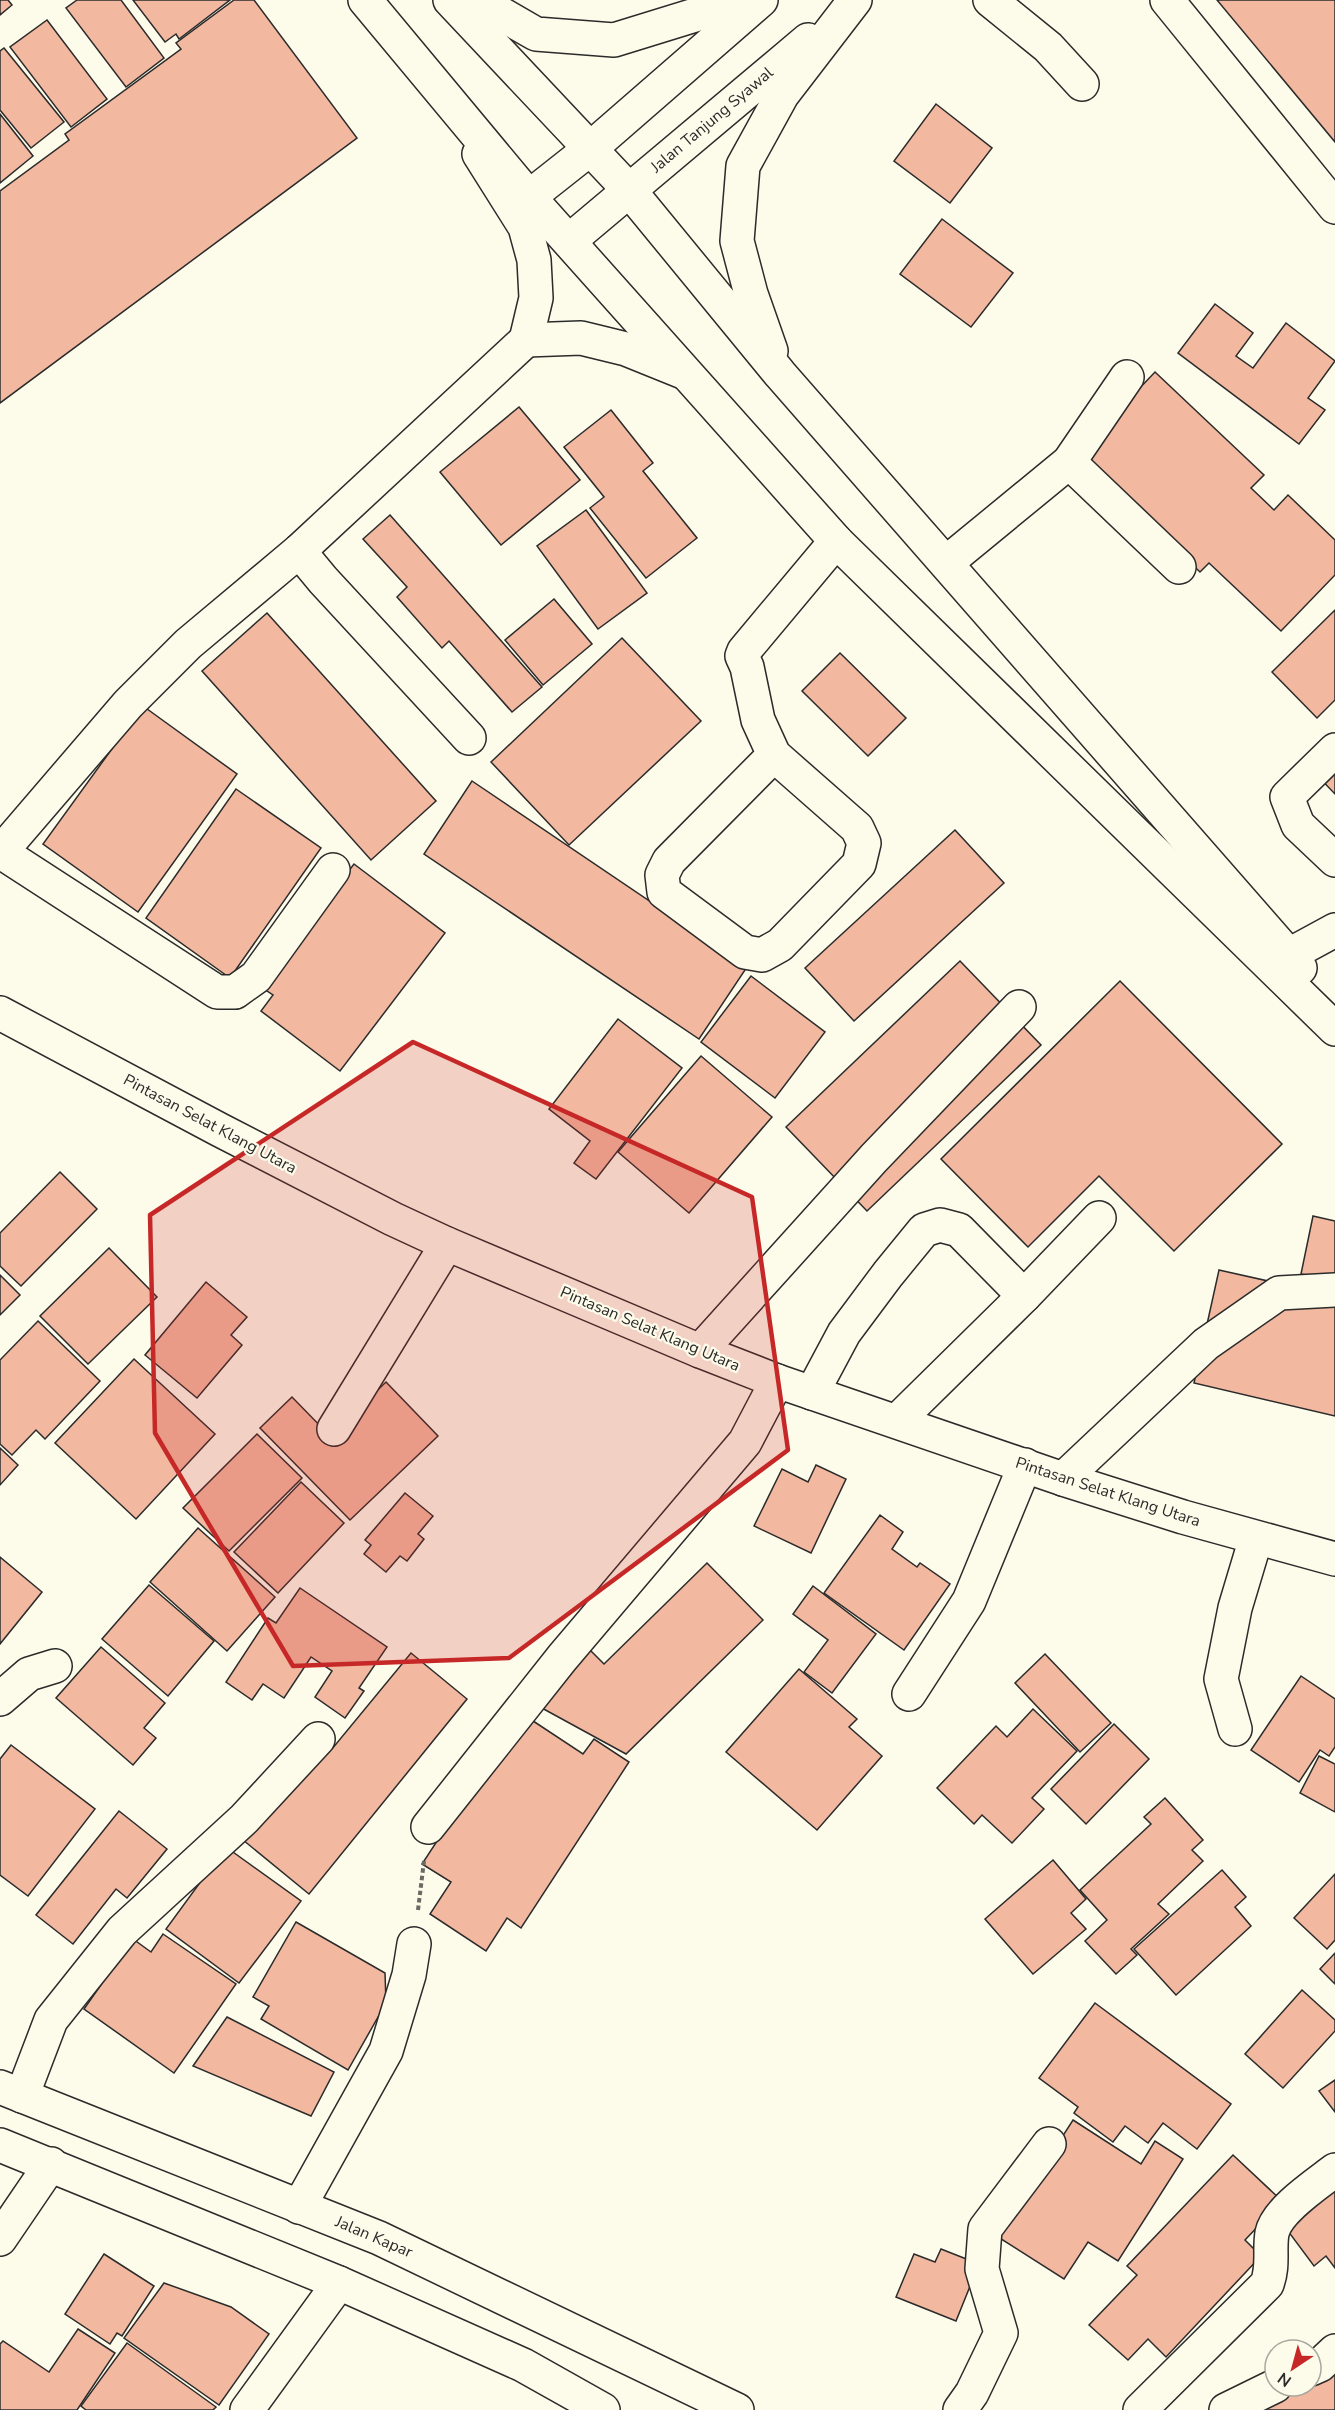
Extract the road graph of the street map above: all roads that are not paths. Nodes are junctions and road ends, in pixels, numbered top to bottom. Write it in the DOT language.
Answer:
graph roads {
  1 [pos="365,0"];
  2 [pos="450,0"];
  3 [pos="477,0"];
  4 [pos="730,0"];
  5 [pos="761,0"];
  6 [pos="855,0"];
  7 [pos="990,0"];
  8 [pos="1167,0"];
  9 [pos="1082,84"];
  10 [pos="436,86"];
  11 [pos="591,148"];
  12 [pos="629,190"];
  13 [pos="529,197"];
  14 [pos="1335,207"];
  15 [pos="569,241"];
  16 [pos="525,340"];
  17 [pos="683,372"];
  18 [pos="780,374"];
  19 [pos="1127,377"];
  20 [pos="1069,462"];
  21 [pos="837,541"];
  22 [pos="299,551"];
  23 [pos="946,563"];
  24 [pos="1179,567"];
  25 [pos="469,738"];
  26 [pos="1335,750"];
  27 [pos="774,755"];
  28 [pos="0,852"];
  29 [pos="1335,860"];
  30 [pos="333,870"];
  31 [pos="1335,930"];
  32 [pos="1289,955"];
  33 [pos="1019,1007"];
  34 [pos="1335,1011"];
  35 [pos="0,1013"];
  36 [pos="1335,1029"];
  37 [pos="1099,1218"];
  38 [pos="447,1244"];
  39 [pos="1335,1290"];
  40 [pos="1024,1296"];
  41 [pos="700,1352"];
  42 [pos="777,1381"];
  43 [pos="812,1393"];
  44 [pos="897,1421"];
  45 [pos="334,1429"];
  46 [pos="1025,1465"];
  47 [pos="1063,1479"];
  48 [pos="1256,1538"];
  49 [pos="1335,1559"];
  50 [pos="55,1666"];
  51 [pos="909,1694"];
  52 [pos="0,1699"];
  53 [pos="1235,1729"];
  54 [pos="318,1739"];
  55 [pos="428,1827"];
  56 [pos="414,1944"];
  57 [pos="11,2092"];
  58 [pos="1049,2144"];
  59 [pos="0,2145"];
  60 [pos="51,2164"];
  61 [pos="1335,2170"];
  62 [pos="299,2207"];
  63 [pos="0,2239"];
  64 [pos="339,2283"];
  65 [pos="1335,2350"];
  66 [pos="1323,2362"];
  67 [pos="1263,2392"];
  68 [pos="248,2410"];
  69 [pos="603,2410"];
  70 [pos="738,2410"];
  71 [pos="960,2410"];
  72 [pos="1140,2410"];
  73 [pos="1226,2410"];
  1 -- 10 [label="main road"];
  2 -- 11 [label="main road"];
  3 -- 4 [label="main road"];
  5 -- 11 [label="main road"];
  6 -- 12 [label="main road, Jalan Tanjung Syawal"];
  6 -- 18 [label="main road"];
  7 -- 9 [label="main road"];
  8 -- 14 [label="main road"];
  10 -- 13 [label="main road"];
  10 -- 16 [label="main road"];
  11 -- 12 [label="main road"];
  11 -- 13 [label="main road"];
  12 -- 15 [label="main road, Jalan Tanjung Syawal"];
  12 -- 18 [label="main road"];
  13 -- 15 [label="main road"];
  15 -- 17 [label="main road"];
  16 -- 17 [label="main road"];
  16 -- 22 [label="main road"];
  17 -- 21 [label="main road"];
  18 -- 23 [label="main road"];
  19 -- 20 [label="main road"];
  20 -- 23 [label="main road"];
  20 -- 24 [label="main road"];
  21 -- 27 [label="main road"];
  21 -- 36 [label="main road"];
  22 -- 25 [label="main road"];
  22 -- 28 [label="main road"];
  23 -- 32 [label="main road"];
  26 -- 29 [label="main road"];
  27 -- 27 [label="main road"];
  28 -- 30 [label="main road"];
  31 -- 32 [label="main road"];
  32 -- 34 [label="main road"];
  33 -- 41 [label="main road"];
  35 -- 38 [label="main road, Pintasan Selat Klang Utara"];
  37 -- 40 [label="main road"];
  38 -- 41 [label="main road, Pintasan Selat Klang Utara"];
  38 -- 45 [label="main road"];
  39 -- 47 [label="main road"];
  40 -- 43 [label="main road"];
  40 -- 44 [label="main road"];
  41 -- 42 [label="main road, Pintasan Selat Klang Utara"];
  42 -- 43 [label="main road, Pintasan Selat Klang Utara"];
  42 -- 55 [label="main road"];
  43 -- 44 [label="main road, Pintasan Selat Klang Utara"];
  44 -- 46 [label="main road, Pintasan Selat Klang Utara"];
  46 -- 47 [label="main road, Pintasan Selat Klang Utara"];
  46 -- 51 [label="main road"];
  47 -- 48 [label="main road, Pintasan Selat Klang Utara"];
  48 -- 49 [label="main road, Pintasan Selat Klang Utara"];
  48 -- 53 [label="main road"];
  50 -- 52 [label="main road"];
  54 -- 57 [label="main road"];
  56 -- 62 [label="main road"];
  57 -- 62 [label="main road, Jalan Kapar"];
  58 -- 71 [label="main road"];
  59 -- 60 [label="main road"];
  60 -- 63 [label="main road"];
  60 -- 64 [label="main road"];
  61 -- 72 [label="main road"];
  62 -- 70 [label="main road, Jalan Kapar"];
  64 -- 68 [label="main road"];
  64 -- 69 [label="main road"];
  65 -- 66 [label="main road"];
  67 -- 73 [label="main road"];
}
